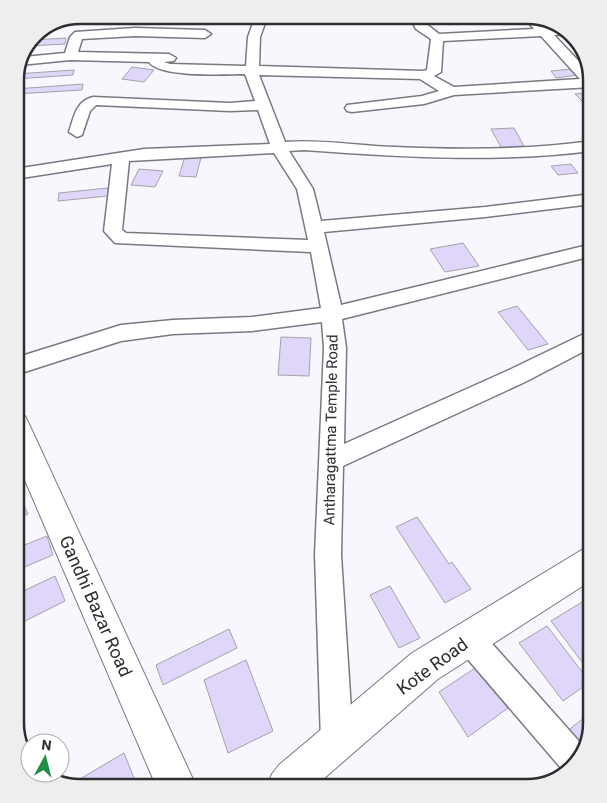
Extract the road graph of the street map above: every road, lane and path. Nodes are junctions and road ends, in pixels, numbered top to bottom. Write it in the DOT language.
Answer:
graph roads {
  1 [pos="259,24"];
  2 [pos="420,24"];
  3 [pos="537,25"];
  4 [pos="556,32"];
  5 [pos="544,33"];
  6 [pos="205,34"];
  7 [pos="437,38"];
  8 [pos="70,56"];
  9 [pos="27,60"];
  10 [pos="252,66"];
  11 [pos="582,74"];
  12 [pos="423,75"];
  13 [pos="583,83"];
  14 [pos="453,91"];
  15 [pos="262,105"];
  16 [pos="352,108"];
  17 [pos="77,132"];
  18 [pos="583,147"];
  19 [pos="279,148"];
  20 [pos="121,158"];
  21 [pos="24,173"];
  22 [pos="583,200"];
  23 [pos="316,236"];
  24 [pos="583,252"];
  25 [pos="332,314"];
  26 [pos="583,343"];
  27 [pos="24,363"];
  28 [pos="24,444"];
  29 [pos="332,460"];
  30 [pos="583,568"];
  31 [pos="469,639"];
  32 [pos="337,741"];
  33 [pos="572,757"];
  34 [pos="173,779"];
  35 [pos="296,779"];
  1 -- 10 [label="street, Antharagattma Temple Road"];
  2 -- 7 [label="street"];
  3 -- 5 [label="street"];
  4 -- 5 [label="street"];
  5 -- 7 [label="street"];
  5 -- 11 [label="street"];
  6 -- 8 [label="street"];
  7 -- 12 [label="street"];
  8 -- 9 [label="street"];
  8 -- 10 [label="street"];
  10 -- 12 [label="street"];
  10 -- 15 [label="street, Antharagattma Temple Road"];
  12 -- 14 [label="street"];
  13 -- 14 [label="street"];
  14 -- 16 [label="street"];
  15 -- 17 [label="street"];
  15 -- 19 [label="street, Antharagattma Temple Road"];
  18 -- 19 [label="street"];
  19 -- 20 [label="street"];
  19 -- 23 [label="street, Antharagattma Temple Road"];
  20 -- 21 [label="street"];
  20 -- 23 [label="street"];
  22 -- 23 [label="street"];
  23 -- 25 [label="street, Antharagattma Temple Road"];
  24 -- 25 [label="street"];
  25 -- 27 [label="street"];
  25 -- 29 [label="street, Antharagattma Temple Road"];
  26 -- 29 [label="street"];
  28 -- 34 [label="main road, Gandhi Bazar Road"];
  29 -- 32 [label="street, Antharagattma Temple Road"];
  30 -- 31 [label="main road, Kote Road"];
  31 -- 32 [label="main road, Kote Road"];
  31 -- 33 [label="street"];
  32 -- 35 [label="main road, Kote Road"];
}
